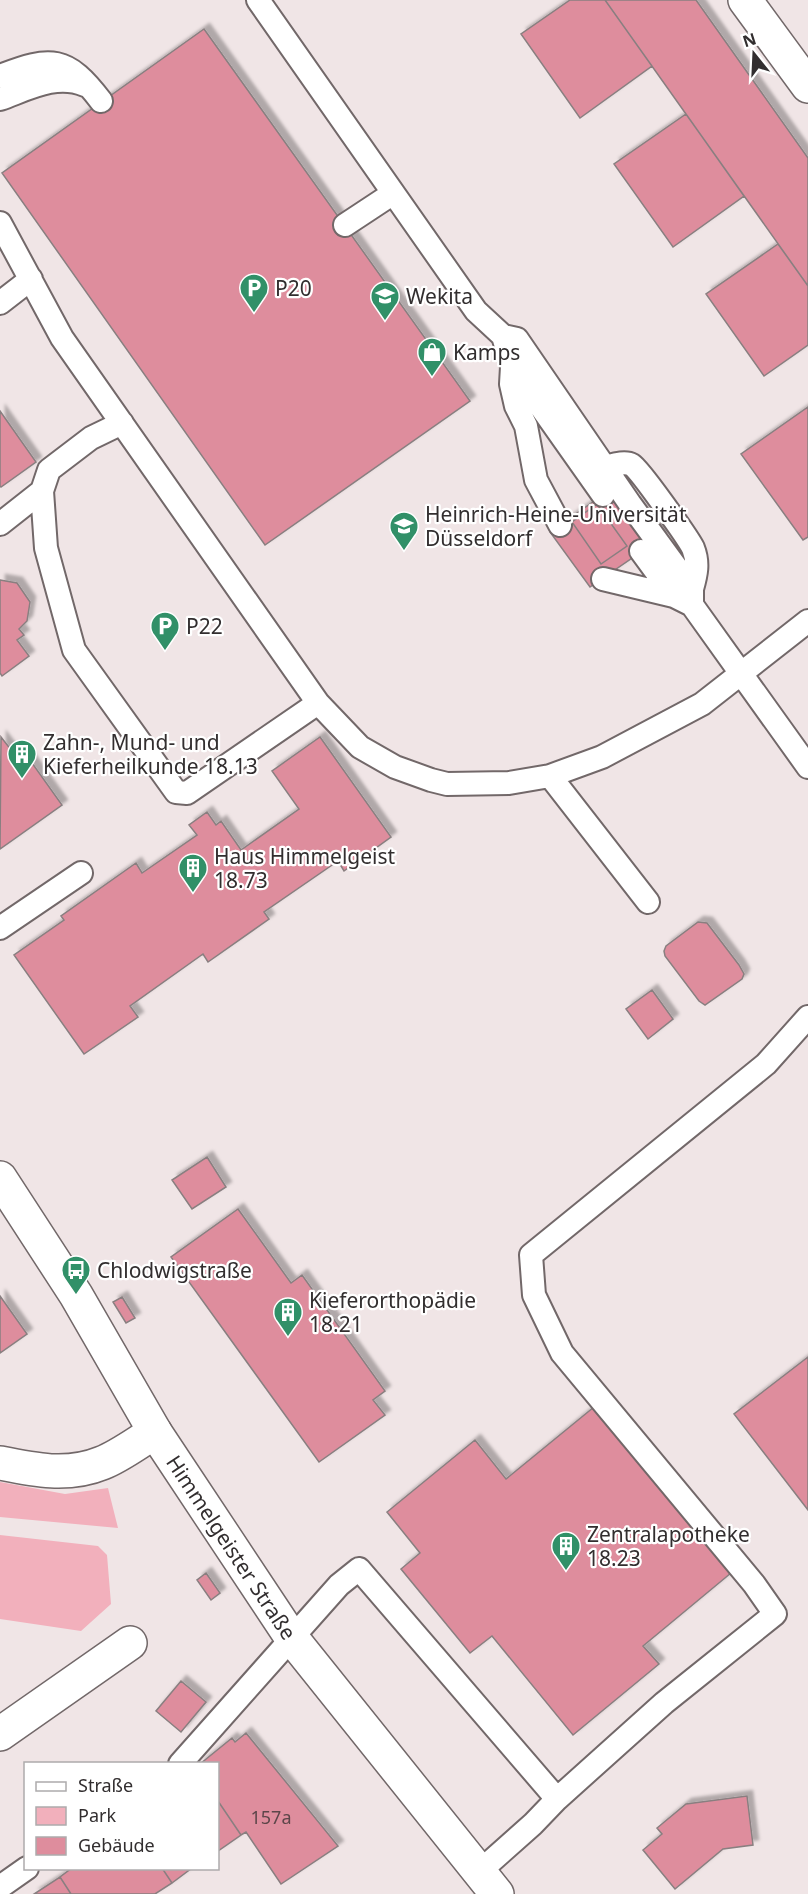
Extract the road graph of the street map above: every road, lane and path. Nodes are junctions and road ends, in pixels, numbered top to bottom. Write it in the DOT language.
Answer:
graph roads {
  1 [pos="258,0"];
  2 [pos="745,0"];
  3 [pos="0,76"];
  4 [pos="808,86"];
  5 [pos="0,99"];
  6 [pos="392,194"];
  7 [pos="0,223"];
  8 [pos="345,225"];
  9 [pos="31,279"];
  10 [pos="0,303"];
  11 [pos="503,336"];
  12 [pos="512,366"];
  13 [pos="122,423"];
  14 [pos="42,491"];
  15 [pos="603,495"];
  16 [pos="0,524"];
  17 [pos="560,525"];
  18 [pos="641,551"];
  19 [pos="603,579"];
  20 [pos="686,597"];
  21 [pos="808,621"];
  22 [pos="740,674"];
  23 [pos="318,703"];
  24 [pos="808,767"];
  25 [pos="550,776"];
  26 [pos="81,873"];
  27 [pos="648,902"];
  28 [pos="0,928"];
  29 [pos="808,1017"];
  30 [pos="0,1178"];
  31 [pos="155,1432"];
  32 [pos="0,1463"];
  33 [pos="291,1637"];
  34 [pos="130,1643"];
  35 [pos="0,1734"];
  36 [pos="182,1762"];
  37 [pos="557,1799"];
  38 [pos="26,1870"];
  39 [pos="488,1883"];
  40 [pos="0,1887"];
  1 -- 6 [label="lane"];
  2 -- 4 [label="street"];
  3 -- 5 [label="lane"];
  6 -- 8 [label="lane"];
  6 -- 11 [label="lane"];
  7 -- 9 [label="lane"];
  9 -- 10 [label="lane"];
  9 -- 13 [label="lane"];
  11 -- 12 [label="lane"];
  11 -- 20 [label="lane"];
  12 -- 15 [label="lane"];
  12 -- 17 [label="lane"];
  13 -- 14 [label="lane"];
  13 -- 23 [label="lane"];
  14 -- 16 [label="lane"];
  14 -- 23 [label="lane"];
  18 -- 20 [label="lane"];
  19 -- 20 [label="lane"];
  20 -- 22 [label="lane"];
  21 -- 22 [label="lane"];
  22 -- 24 [label="lane"];
  22 -- 25 [label="lane"];
  23 -- 25 [label="lane"];
  25 -- 27 [label="lane"];
  26 -- 28 [label="lane"];
  29 -- 37 [label="lane"];
  30 -- 31 [label="street, Himmelgeister Straße"];
  31 -- 32 [label="street"];
  31 -- 33 [label="street, Himmelgeister Straße"];
  33 -- 36 [label="lane"];
  33 -- 37 [label="lane"];
  33 -- 39 [label="street, Himmelgeister Straße"];
  34 -- 35 [label="street"];
  37 -- 39 [label="lane"];
  38 -- 40 [label="lane"];
}
